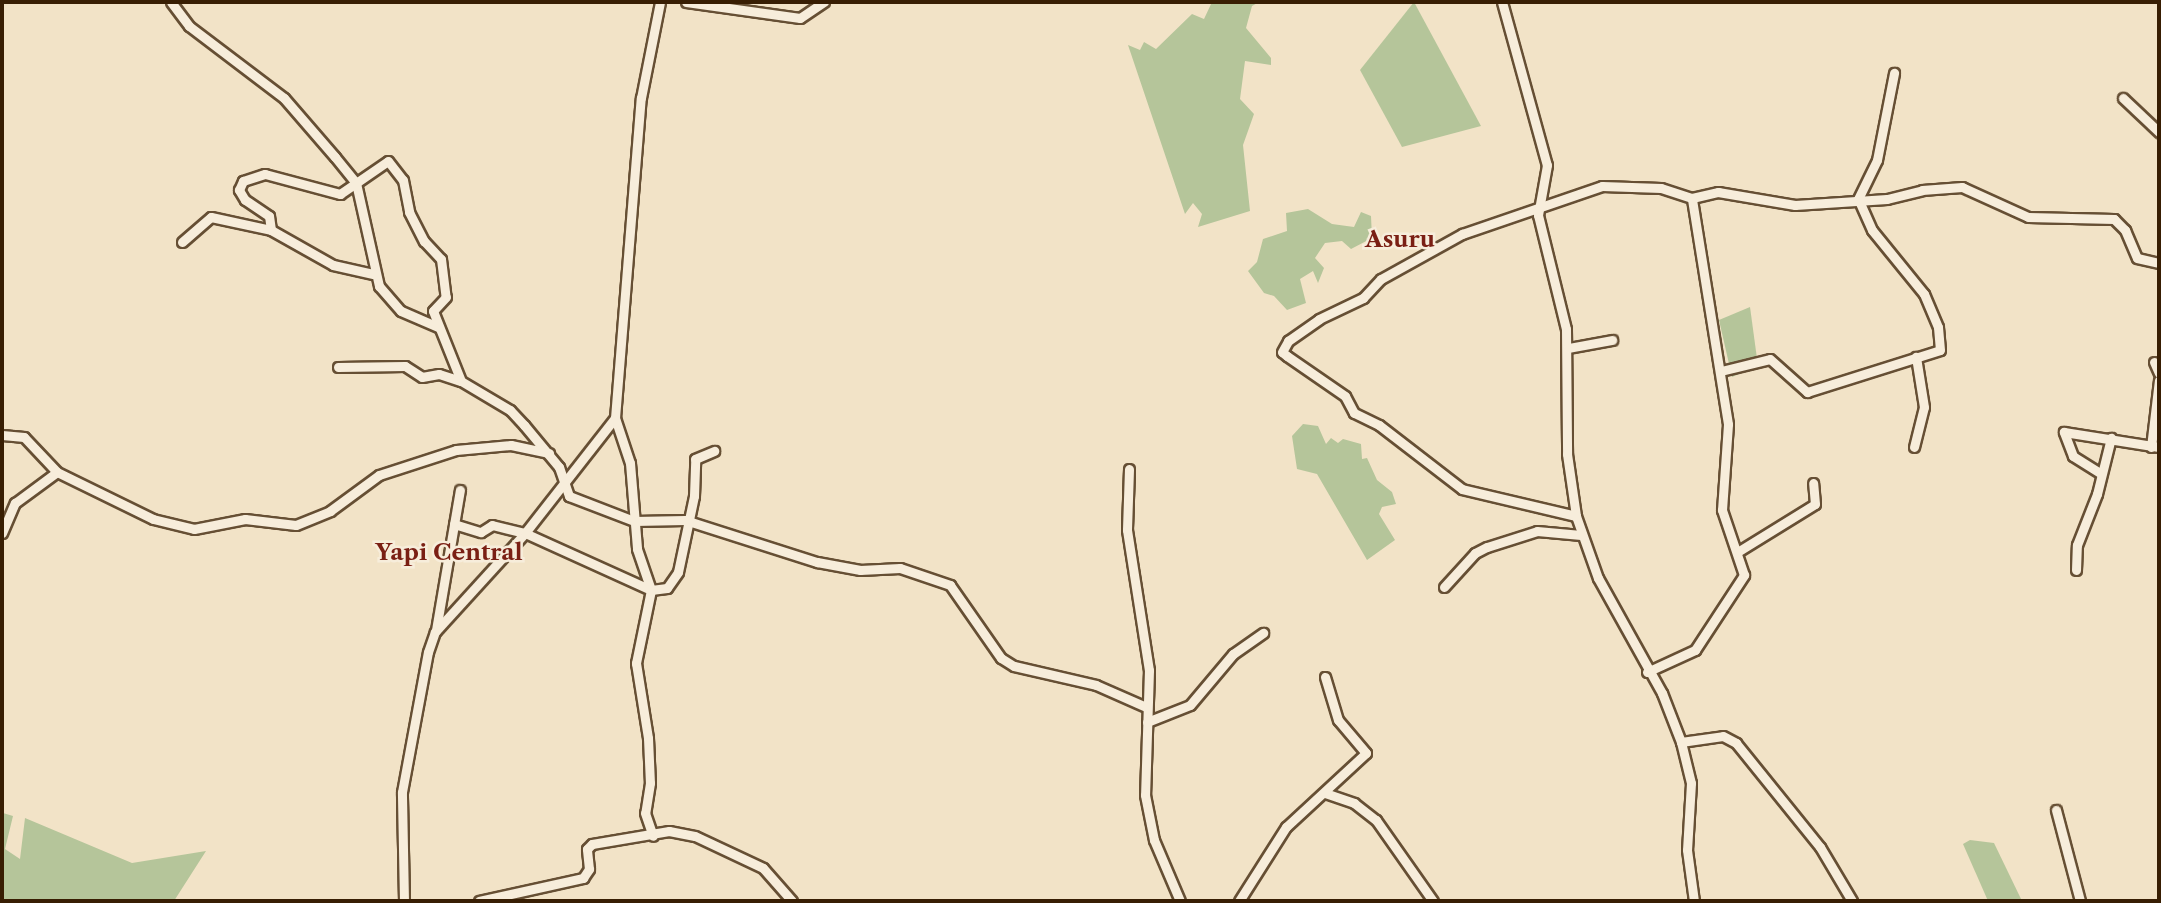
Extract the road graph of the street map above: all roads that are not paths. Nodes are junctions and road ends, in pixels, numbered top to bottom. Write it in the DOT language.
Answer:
graph roads {
  1 [pos="171,2"];
  2 [pos="660,2"];
  3 [pos="685,2"];
  4 [pos="824,2"];
  5 [pos="1502,2"];
  6 [pos="1894,73"];
  7 [pos="2123,98"];
  8 [pos="2159,132"];
  9 [pos="356,183"];
  10 [pos="1692,198"];
  11 [pos="1858,200"];
  12 [pos="1539,204"];
  13 [pos="271,230"];
  14 [pos="182,242"];
  15 [pos="2159,263"];
  16 [pos="373,274"];
  17 [pos="438,327"];
  18 [pos="1612,340"];
  19 [pos="1568,348"];
  20 [pos="1916,357"];
  21 [pos="2154,362"];
  22 [pos="338,367"];
  23 [pos="1721,371"];
  24 [pos="2159,373"];
  25 [pos="2159,380"];
  26 [pos="461,381"];
  27 [pos="615,418"];
  28 [pos="2,435"];
  29 [pos="2111,439"];
  30 [pos="1914,447"];
  31 [pos="2155,447"];
  32 [pos="714,451"];
  33 [pos="549,453"];
  34 [pos="1129,469"];
  35 [pos="57,472"];
  36 [pos="2100,473"];
  37 [pos="564,483"];
  38 [pos="1812,484"];
  39 [pos="460,490"];
  40 [pos="1576,516"];
  41 [pos="634,521"];
  42 [pos="687,521"];
  43 [pos="454,524"];
  44 [pos="2,533"];
  45 [pos="525,533"];
  46 [pos="1581,535"];
  47 [pos="1739,551"];
  48 [pos="2076,570"];
  49 [pos="1444,587"];
  50 [pos="651,590"];
  51 [pos="435,632"];
  52 [pos="1263,632"];
  53 [pos="1647,672"];
  54 [pos="1325,677"];
  55 [pos="1146,707"];
  56 [pos="1147,722"];
  57 [pos="1681,742"];
  58 [pos="1325,793"];
  59 [pos="2056,810"];
  60 [pos="653,836"];
  61 [pos="404,901"];
  62 [pos="479,901"];
  63 [pos="792,901"];
  64 [pos="1181,901"];
  65 [pos="1239,901"];
  66 [pos="1433,901"];
  67 [pos="1694,901"];
  68 [pos="1852,901"];
  69 [pos="2080,901"];
  1 -- 9 [label="street"];
  2 -- 27 [label="street"];
  3 -- 4 [label="street"];
  5 -- 12 [label="street"];
  6 -- 11 [label="street"];
  7 -- 8 [label="street"];
  9 -- 13 [label="street"];
  9 -- 16 [label="street"];
  9 -- 17 [label="street"];
  10 -- 11 [label="street"];
  10 -- 12 [label="street"];
  10 -- 23 [label="street"];
  11 -- 15 [label="street"];
  11 -- 20 [label="street"];
  12 -- 19 [label="street"];
  12 -- 40 [label="street"];
  13 -- 14 [label="street"];
  13 -- 16 [label="street"];
  16 -- 17 [label="street"];
  17 -- 26 [label="street"];
  18 -- 19 [label="street"];
  19 -- 40 [label="street"];
  20 -- 23 [label="street"];
  20 -- 30 [label="street"];
  21 -- 24 [label="street"];
  22 -- 26 [label="street"];
  23 -- 47 [label="street"];
  25 -- 31 [label="street"];
  26 -- 33 [label="street"];
  27 -- 37 [label="street"];
  27 -- 41 [label="street"];
  28 -- 35 [label="street"];
  29 -- 31 [label="street"];
  29 -- 36 [label="street"];
  29 -- 36 [label="street"];
  32 -- 42 [label="street"];
  33 -- 35 [label="street"];
  33 -- 37 [label="street"];
  34 -- 55 [label="street"];
  35 -- 44 [label="street"];
  36 -- 48 [label="street"];
  37 -- 41 [label="street"];
  37 -- 45 [label="street"];
  38 -- 47 [label="street"];
  39 -- 43 [label="street"];
  40 -- 46 [label="street"];
  41 -- 42 [label="street"];
  41 -- 50 [label="street"];
  42 -- 50 [label="street"];
  42 -- 55 [label="street"];
  43 -- 45 [label="street"];
  43 -- 51 [label="street"];
  45 -- 50 [label="street"];
  45 -- 51 [label="street"];
  46 -- 49 [label="street"];
  46 -- 53 [label="street"];
  47 -- 53 [label="street"];
  50 -- 60 [label="street"];
  51 -- 61 [label="street"];
  52 -- 56 [label="street"];
  53 -- 57 [label="street"];
  54 -- 58 [label="street"];
  55 -- 56 [label="street"];
  56 -- 64 [label="street"];
  57 -- 67 [label="street"];
  57 -- 68 [label="street"];
  58 -- 65 [label="street"];
  58 -- 66 [label="street"];
  59 -- 69 [label="street"];
  60 -- 62 [label="street"];
  60 -- 63 [label="street"];
}
